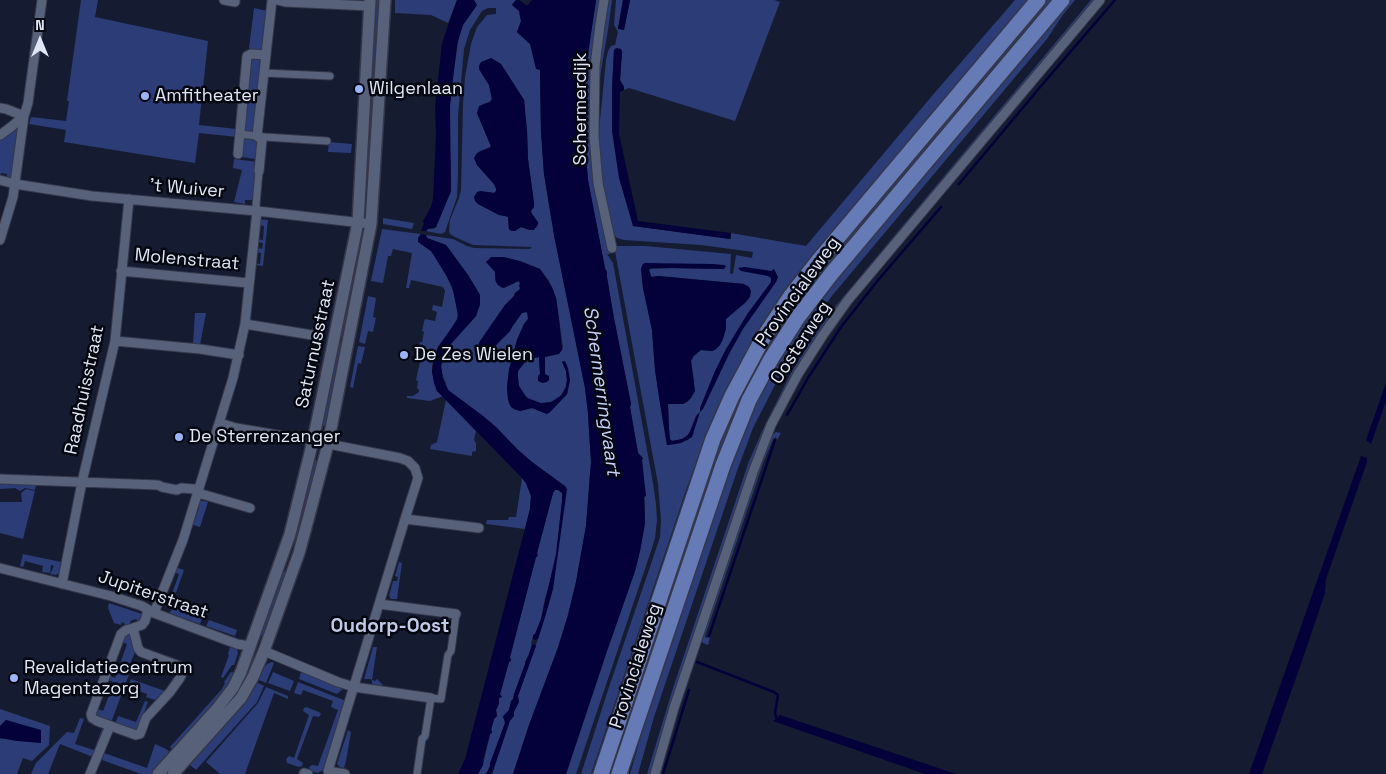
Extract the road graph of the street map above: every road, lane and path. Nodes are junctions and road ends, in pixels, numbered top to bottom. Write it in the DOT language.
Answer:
graph roads {
  1 [pos="42,0"];
  2 [pos="224,0"];
  3 [pos="236,0"];
  4 [pos="272,0"];
  5 [pos="277,0"];
  6 [pos="385,0"];
  7 [pos="604,0"];
  8 [pos="1038,0"];
  9 [pos="1062,0"];
  10 [pos="1100,0"];
  11 [pos="309,1"];
  12 [pos="370,3"];
  13 [pos="266,55"];
  14 [pos="264,73"];
  15 [pos="330,76"];
  16 [pos="0,108"];
  17 [pos="24,116"];
  18 [pos="240,134"];
  19 [pos="0,135"];
  20 [pos="257,136"];
  21 [pos="326,141"];
  22 [pos="238,154"];
  23 [pos="259,171"];
  24 [pos="0,180"];
  25 [pos="15,184"];
  26 [pos="128,199"];
  27 [pos="257,211"];
  28 [pos="358,222"];
  29 [pos="371,224"];
  30 [pos="0,240"];
  31 [pos="612,248"];
  32 [pos="121,271"];
  33 [pos="249,282"];
  34 [pos="245,324"];
  35 [pos="318,336"];
  36 [pos="115,341"];
  37 [pos="238,355"];
  38 [pos="220,423"];
  39 [pos="313,441"];
  40 [pos="328,444"];
  41 [pos="0,479"];
  42 [pos="82,482"];
  43 [pos="198,493"];
  44 [pos="250,508"];
  45 [pos="405,519"];
  46 [pos="479,528"];
  47 [pos="0,568"];
  48 [pos="62,584"];
  49 [pos="379,604"];
  50 [pos="151,611"];
  51 [pos="456,614"];
  52 [pos="133,628"];
  53 [pos="250,646"];
  54 [pos="264,651"];
  55 [pos="354,687"];
  56 [pos="431,698"];
  57 [pos="110,726"];
  58 [pos="327,773"];
  59 [pos="90,774"];
  60 [pos="158,774"];
  61 [pos="173,774"];
  62 [pos="345,774"];
  63 [pos="417,774"];
  64 [pos="601,774"];
  65 [pos="619,774"];
  66 [pos="654,774"];
  1 -- 17 [label="street"];
  2 -- 3 [label="street"];
  4 -- 13 [label="street"];
  5 -- 11 [label="street"];
  6 -- 29 [label="street, Saturnusstraat"];
  7 -- 31 [label="street, Schermerdijk"];
  8 -- 64 [label="highway, Provincialeweg"];
  9 -- 65 [label="highway, Provincialeweg"];
  10 -- 66 [label="street, Oosterweg"];
  11 -- 12 [label="street"];
  12 -- 28 [label="street, Saturnusstraat"];
  13 -- 14 [label="street"];
  13 -- 18 [label="street"];
  14 -- 15 [label="street"];
  14 -- 20 [label="street"];
  16 -- 17 [label="street"];
  17 -- 19 [label="street"];
  17 -- 25 [label="street"];
  18 -- 20 [label="street"];
  18 -- 22 [label="street"];
  20 -- 21 [label="street"];
  20 -- 23 [label="street"];
  23 -- 27 [label="street"];
  24 -- 25 [label="street, 't Wuiver"];
  25 -- 26 [label="street, 't Wuiver"];
  25 -- 30 [label="street"];
  26 -- 27 [label="street, 't Wuiver"];
  26 -- 32 [label="street, Raadhuisstraat"];
  27 -- 28 [label="street, 't Wuiver"];
  27 -- 33 [label="street"];
  28 -- 29 [label="street, 't Wuiver"];
  28 -- 39 [label="street, Saturnusstraat"];
  29 -- 40 [label="street, Saturnusstraat"];
  32 -- 33 [label="street, Molenstraat"];
  32 -- 36 [label="street, Raadhuisstraat"];
  33 -- 34 [label="street"];
  34 -- 35 [label="street"];
  34 -- 37 [label="street"];
  36 -- 37 [label="street"];
  36 -- 42 [label="street, Raadhuisstraat"];
  37 -- 38 [label="street"];
  38 -- 39 [label="street"];
  38 -- 43 [label="street"];
  39 -- 40 [label="street"];
  39 -- 53 [label="street, Saturnusstraat"];
  40 -- 45 [label="street"];
  40 -- 54 [label="street, Saturnusstraat"];
  41 -- 42 [label="street"];
  42 -- 43 [label="street"];
  42 -- 48 [label="street, Raadhuisstraat"];
  43 -- 44 [label="street"];
  43 -- 50 [label="street"];
  45 -- 46 [label="street"];
  45 -- 49 [label="street"];
  47 -- 48 [label="street, Jupiterstraat"];
  48 -- 50 [label="street, Jupiterstraat"];
  49 -- 51 [label="street"];
  49 -- 55 [label="street"];
  50 -- 52 [label="street"];
  50 -- 53 [label="street, Jupiterstraat"];
  51 -- 56 [label="street"];
  52 -- 57 [label="street"];
  52 -- 57 [label="street"];
  53 -- 54 [label="street, Jupiterstraat"];
  53 -- 60 [label="street, Saturnusstraat"];
  54 -- 55 [label="street"];
  54 -- 61 [label="street, Saturnusstraat"];
  55 -- 56 [label="street"];
  55 -- 58 [label="street"];
  56 -- 63 [label="street"];
  57 -- 59 [label="street"];
  58 -- 62 [label="street"];
}
